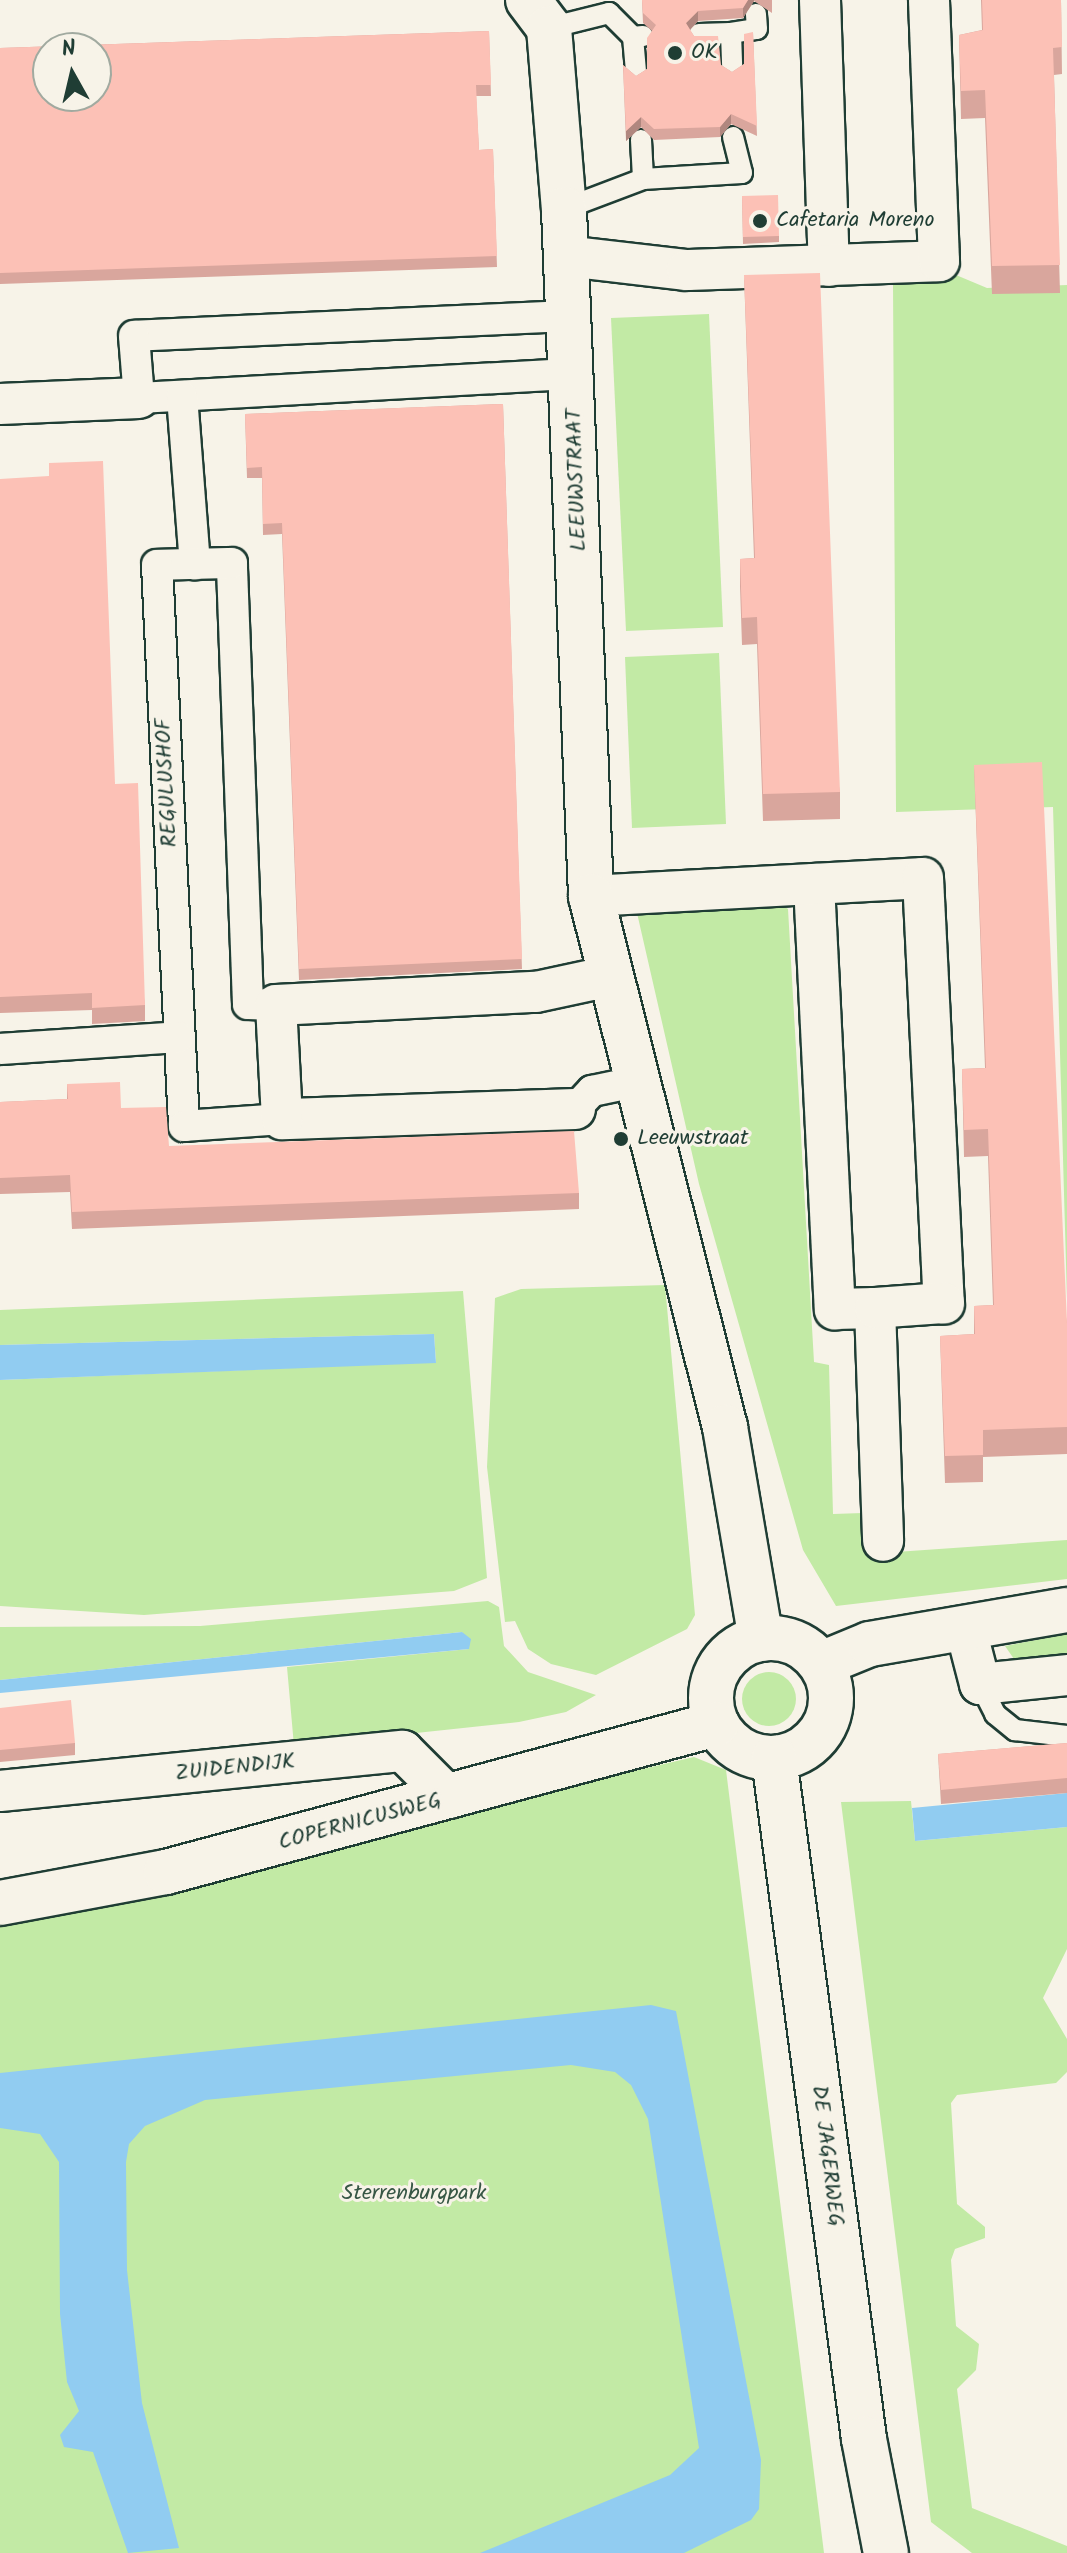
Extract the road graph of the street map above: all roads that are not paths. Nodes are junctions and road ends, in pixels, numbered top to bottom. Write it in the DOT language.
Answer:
graph roads {
  1 [pos="820,0"];
  2 [pos="929,0"];
  3 [pos="610,6"];
  4 [pos="536,10"];
  5 [pos="756,14"];
  6 [pos="731,33"];
  7 [pos="699,34"];
  8 [pos="732,69"];
  9 [pos="636,73"];
  10 [pos="733,137"];
  11 [pos="641,140"];
  12 [pos="643,179"];
  13 [pos="564,209"];
  14 [pos="566,256"];
  15 [pos="829,266"];
  16 [pos="569,316"];
  17 [pos="573,374"];
  18 [pos="182,396"];
  19 [pos="139,398"];
  20 [pos="0,404"];
  21 [pos="195,564"];
  22 [pos="814,884"];
  23 [pos="591,896"];
  24 [pos="610,976"];
  25 [pos="276,1005"];
  26 [pos="179,1037"];
  27 [pos="0,1049"];
  28 [pos="635,1082"];
  29 [pos="575,1109"];
  30 [pos="282,1119"];
  31 [pos="875,1308"];
  32 [pos="883,1541"];
  33 [pos="1067,1610"];
  34 [pos="965,1626"];
  35 [pos="761,1639"];
  36 [pos="821,1664"];
  37 [pos="1067,1675"];
  38 [pos="980,1684"];
  39 [pos="716,1724"];
  40 [pos="1067,1736"];
  41 [pos="774,1758"];
  42 [pos="0,1791"];
  43 [pos="450,1798"];
  44 [pos="0,1903"];
  45 [pos="886,2553"];
  1 -- 15 [label="street"];
  2 -- 15 [label="street"];
  3 -- 4 [label="lane"];
  3 -- 9 [label="lane"];
  4 -- 13 [label="street, LEEUWSTRAAT"];
  5 -- 6 [label="lane"];
  6 -- 7 [label="lane"];
  6 -- 8 [label="lane"];
  10 -- 12 [label="lane"];
  11 -- 12 [label="lane"];
  12 -- 13 [label="lane"];
  13 -- 14 [label="street, LEEUWSTRAAT"];
  14 -- 15 [label="street"];
  14 -- 16 [label="street, LEEUWSTRAAT"];
  16 -- 17 [label="street, LEEUWSTRAAT"];
  16 -- 19 [label="street"];
  17 -- 18 [label="street"];
  17 -- 23 [label="street, LEEUWSTRAAT"];
  18 -- 19 [label="street"];
  18 -- 21 [label="street"];
  19 -- 20 [label="street"];
  21 -- 25 [label="street, REGULUSHOF"];
  21 -- 26 [label="street, REGULUSHOF"];
  22 -- 23 [label="street"];
  22 -- 31 [label="street"];
  22 -- 31 [label="street"];
  23 -- 24 [label="street, LEEUWSTRAAT"];
  24 -- 25 [label="street"];
  24 -- 28 [label="street, LEEUWSTRAAT"];
  25 -- 30 [label="street"];
  26 -- 27 [label="street"];
  26 -- 30 [label="street, REGULUSHOF"];
  28 -- 29 [label="street"];
  28 -- 35 [label="street, LEEUWSTRAAT"];
  29 -- 30 [label="street"];
  31 -- 32 [label="street"];
  33 -- 34 [label="street"];
  34 -- 36 [label="street"];
  34 -- 38 [label="street"];
  35 -- 36 [label="street"];
  35 -- 39 [label="street"];
  36 -- 41 [label="street"];
  37 -- 38 [label="street"];
  38 -- 40 [label="lane"];
  39 -- 41 [label="street"];
  39 -- 43 [label="street, COPERNICUSWEG"];
  41 -- 45 [label="street, DE JAGERWEG"];
  42 -- 43 [label="street, ZUIDENDIJK"];
  43 -- 44 [label="street, COPERNICUSWEG"];
}
